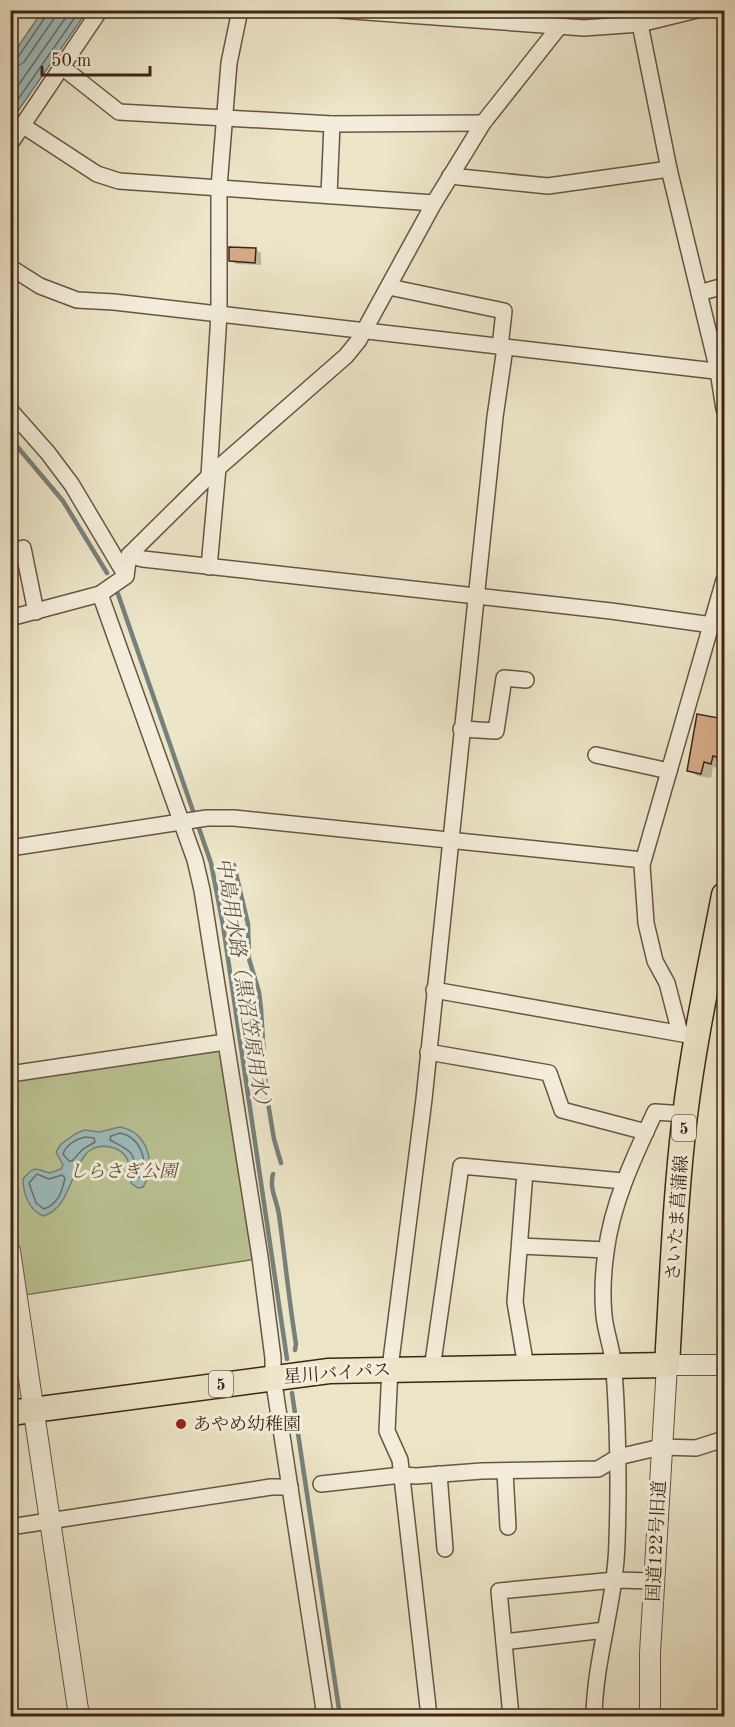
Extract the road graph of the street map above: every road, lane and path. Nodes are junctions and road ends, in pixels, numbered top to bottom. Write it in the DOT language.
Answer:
graph roads {
  1 [pos="100,10"];
  2 [pos="240,10"];
  3 [pos="339,10"];
  4 [pos="697,10"];
  5 [pos="478,16"];
  6 [pos="640,24"];
  7 [pos="559,27"];
  8 [pos="62,67"];
  9 [pos="224,117"];
  10 [pos="483,123"];
  11 [pos="332,124"];
  12 [pos="22,125"];
  13 [pos="10,144"];
  14 [pos="669,169"];
  15 [pos="450,176"];
  16 [pos="219,187"];
  17 [pos="329,195"];
  18 [pos="434,203"];
  19 [pos="10,267"];
  20 [pos="724,286"];
  21 [pos="389,287"];
  22 [pos="699,293"];
  23 [pos="219,314"];
  24 [pos="364,330"];
  25 [pos="503,348"];
  26 [pos="721,372"];
  27 [pos="724,409"];
  28 [pos="10,410"];
  29 [pos="214,472"];
  30 [pos="23,548"];
  31 [pos="129,555"];
  32 [pos="209,567"];
  33 [pos="124,577"];
  34 [pos="724,580"];
  35 [pos="103,592"];
  36 [pos="476,597"];
  37 [pos="36,612"];
  38 [pos="10,618"];
  39 [pos="716,624"];
  40 [pos="526,680"];
  41 [pos="461,729"];
  42 [pos="596,755"];
  43 [pos="669,771"];
  44 [pos="184,822"];
  45 [pos="449,841"];
  46 [pos="10,848"];
  47 [pos="643,860"];
  48 [pos="724,895"];
  49 [pos="717,976"];
  50 [pos="434,990"];
  51 [pos="689,1035"];
  52 [pos="225,1042"];
  53 [pos="428,1052"];
  54 [pos="10,1074"];
  55 [pos="685,1114"];
  56 [pos="645,1132"];
  57 [pos="525,1172"];
  58 [pos="623,1181"];
  59 [pos="520,1246"];
  60 [pos="606,1250"];
  61 [pos="10,1251"];
  62 [pos="666,1365"];
  63 [pos="724,1365"];
  64 [pos="614,1366"];
  65 [pos="526,1367"];
  66 [pos="390,1368"];
  67 [pos="432,1369"];
  68 [pos="273,1377"];
  69 [pos="34,1410"];
  70 [pos="10,1413"];
  71 [pos="724,1439"];
  72 [pos="661,1447"];
  73 [pos="618,1457"];
  74 [pos="505,1472"];
  75 [pos="439,1474"];
  76 [pos="402,1475"];
  77 [pos="321,1484"];
  78 [pos="290,1487"];
  79 [pos="51,1520"];
  80 [pos="10,1527"];
  81 [pos="508,1527"];
  82 [pos="445,1549"];
  83 [pos="615,1580"];
  84 [pos="654,1581"];
  85 [pos="605,1630"];
  86 [pos="504,1642"];
  87 [pos="79,1716"];
  88 [pos="326,1716"];
  89 [pos="429,1716"];
  90 [pos="511,1716"];
  91 [pos="594,1716"];
  92 [pos="650,1716"];
  1 -- 8 [label="street"];
  2 -- 9 [label="street"];
  3 -- 5 [label="street"];
  4 -- 6 [label="street"];
  5 -- 7 [label="street"];
  6 -- 7 [label="street"];
  6 -- 14 [label="street"];
  7 -- 10 [label="street"];
  8 -- 9 [label="street"];
  8 -- 12 [label="street"];
  9 -- 11 [label="street"];
  9 -- 16 [label="street"];
  10 -- 11 [label="street"];
  10 -- 15 [label="street"];
  11 -- 17 [label="street"];
  12 -- 13 [label="street"];
  12 -- 16 [label="street"];
  14 -- 15 [label="street"];
  14 -- 22 [label="street"];
  15 -- 18 [label="street"];
  16 -- 17 [label="street"];
  16 -- 23 [label="street"];
  17 -- 18 [label="street"];
  18 -- 21 [label="street"];
  19 -- 23 [label="street"];
  20 -- 22 [label="street"];
  21 -- 24 [label="street"];
  21 -- 25 [label="street"];
  22 -- 26 [label="street"];
  23 -- 24 [label="street"];
  23 -- 29 [label="street"];
  24 -- 25 [label="street"];
  24 -- 29 [label="street"];
  25 -- 26 [label="street"];
  25 -- 36 [label="street"];
  26 -- 27 [label="street"];
  28 -- 33 [label="street"];
  29 -- 31 [label="street"];
  29 -- 32 [label="street"];
  30 -- 37 [label="street"];
  31 -- 32 [label="street"];
  31 -- 33 [label="street"];
  32 -- 36 [label="street"];
  33 -- 35 [label="street"];
  34 -- 39 [label="street"];
  35 -- 37 [label="street"];
  35 -- 44 [label="street"];
  36 -- 39 [label="street"];
  36 -- 41 [label="street"];
  37 -- 38 [label="street"];
  39 -- 43 [label="street"];
  40 -- 41 [label="street"];
  41 -- 45 [label="street"];
  42 -- 43 [label="street"];
  43 -- 47 [label="street"];
  44 -- 45 [label="street"];
  44 -- 46 [label="street"];
  44 -- 52 [label="street"];
  45 -- 47 [label="street"];
  45 -- 50 [label="street"];
  47 -- 51 [label="street"];
  48 -- 49 [label="main road, さいたま菖蒲線 / 5"];
  49 -- 51 [label="main road, さいたま菖蒲線 / 5"];
  50 -- 51 [label="street"];
  50 -- 53 [label="street"];
  51 -- 55 [label="main road, さいたま菖蒲線 / 5"];
  52 -- 54 [label="street"];
  52 -- 68 [label="street"];
  53 -- 56 [label="street"];
  53 -- 66 [label="street"];
  55 -- 56 [label="street"];
  55 -- 62 [label="main road, さいたま菖蒲線 / 5"];
  56 -- 58 [label="street"];
  57 -- 58 [label="street"];
  57 -- 59 [label="street"];
  57 -- 67 [label="street"];
  58 -- 60 [label="street"];
  59 -- 60 [label="street"];
  59 -- 65 [label="street"];
  60 -- 64 [label="street"];
  61 -- 69 [label="street"];
  62 -- 63 [label="street"];
  62 -- 64 [label="main road, 星川バイパス / 5"];
  62 -- 72 [label="street, 国道122号旧道"];
  64 -- 65 [label="main road, 星川バイパス / 5"];
  64 -- 73 [label="street"];
  65 -- 67 [label="main road, 星川バイパス / 5"];
  66 -- 67 [label="main road, 星川バイパス / 5"];
  66 -- 68 [label="main road, 星川バイパス / 5"];
  66 -- 76 [label="street"];
  68 -- 69 [label="main road, 星川バイパス / 5"];
  68 -- 78 [label="street"];
  69 -- 70 [label="main road, 星川バイパス / 5"];
  69 -- 79 [label="street"];
  71 -- 72 [label="street"];
  72 -- 73 [label="street"];
  72 -- 84 [label="street, 国道122号旧道"];
  73 -- 74 [label="street"];
  73 -- 83 [label="street"];
  74 -- 75 [label="street"];
  74 -- 81 [label="street"];
  75 -- 76 [label="street"];
  75 -- 82 [label="street"];
  76 -- 77 [label="street"];
  76 -- 89 [label="street"];
  78 -- 79 [label="street"];
  78 -- 88 [label="street"];
  79 -- 80 [label="street"];
  79 -- 87 [label="street"];
  83 -- 84 [label="street"];
  83 -- 85 [label="street"];
  83 -- 86 [label="street"];
  84 -- 92 [label="street, 国道122号旧道"];
  85 -- 86 [label="street"];
  85 -- 91 [label="street"];
  86 -- 90 [label="street"];
}
